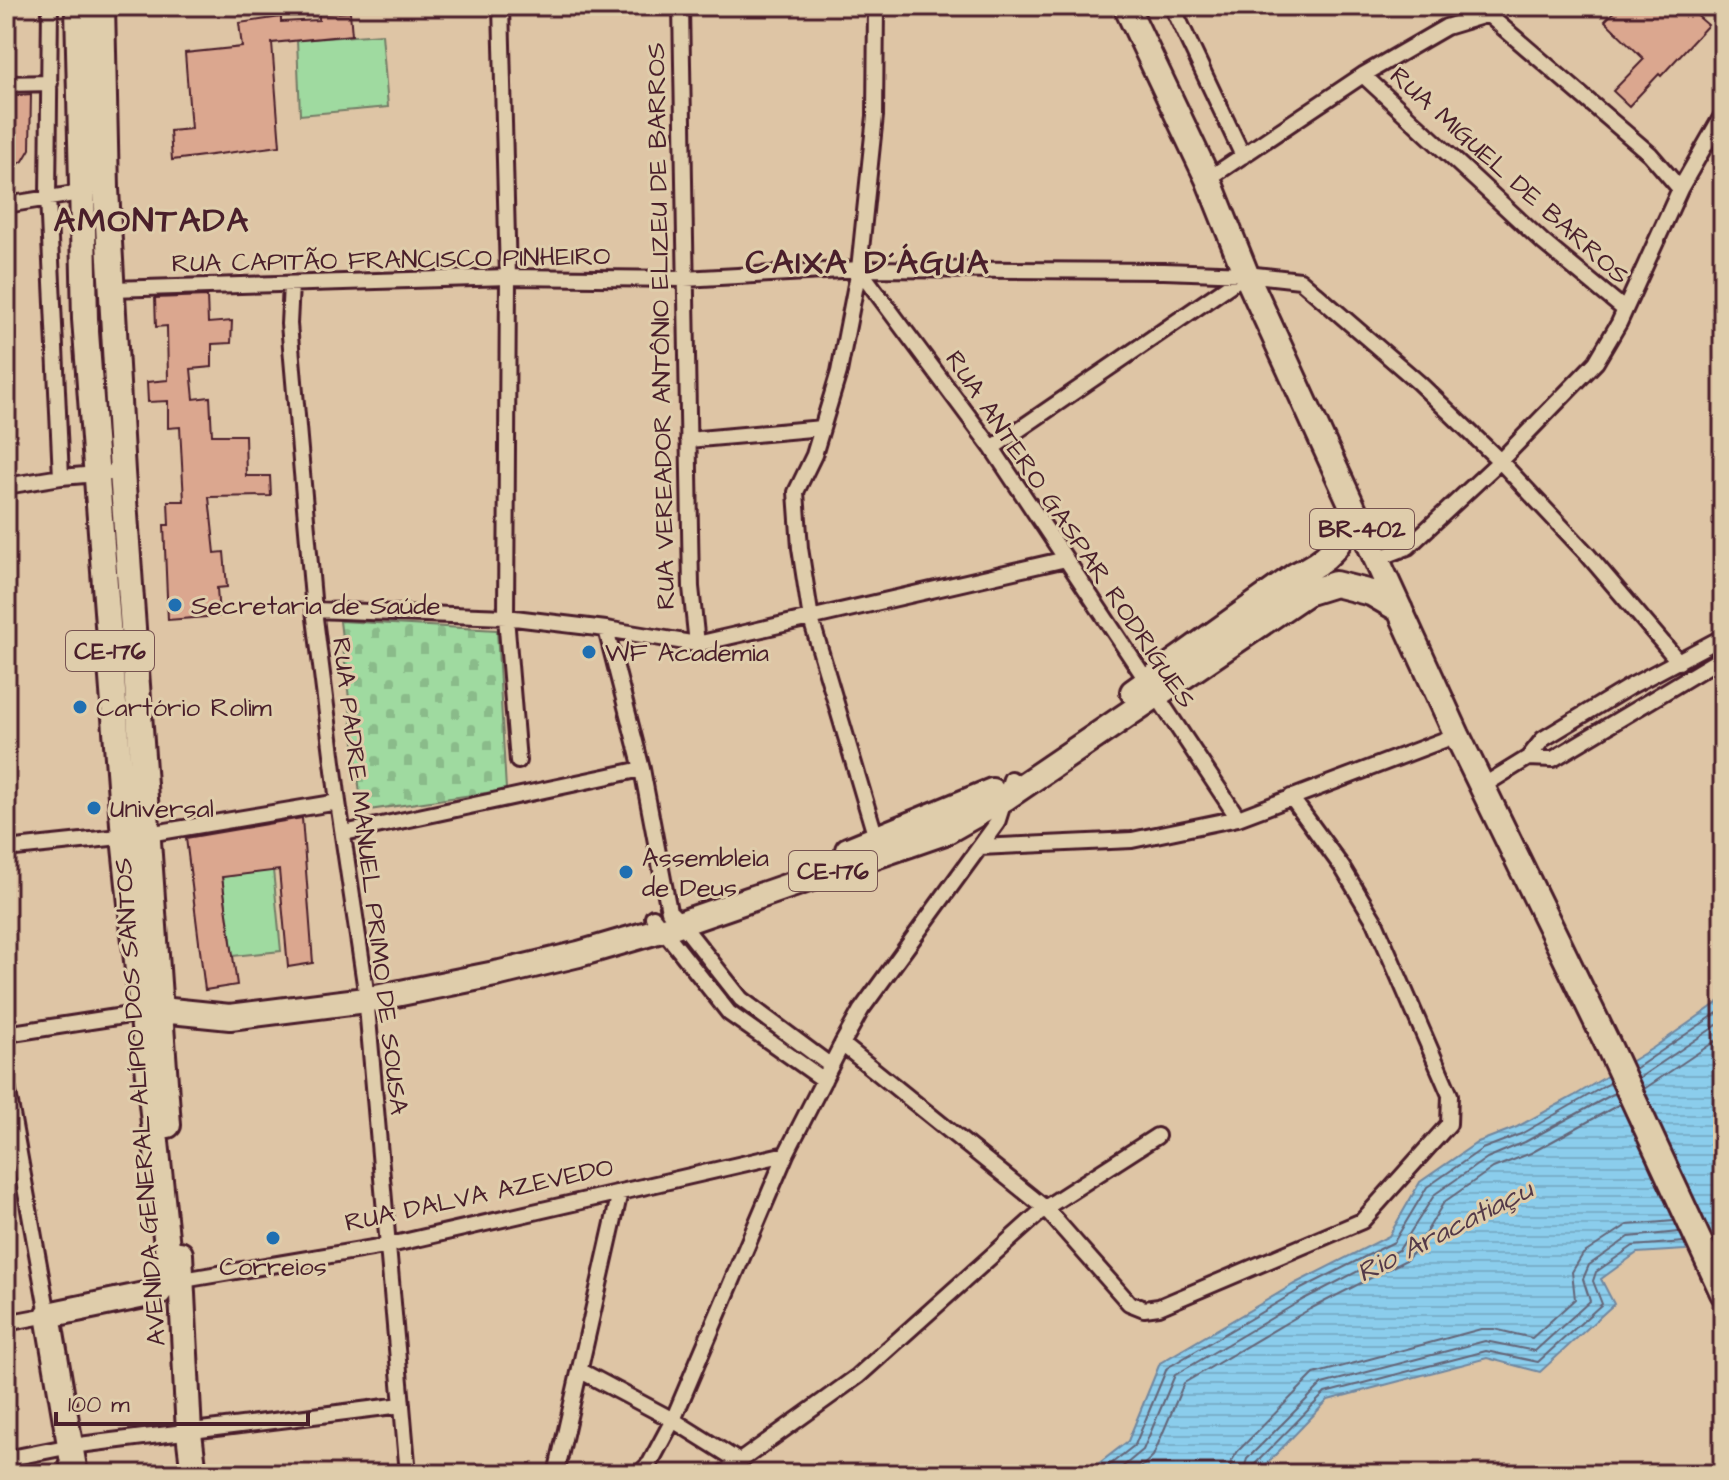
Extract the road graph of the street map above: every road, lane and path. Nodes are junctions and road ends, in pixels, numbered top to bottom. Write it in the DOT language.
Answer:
graph roads {
  1 [pos="50,6"];
  2 [pos="78,6"];
  3 [pos="102,6"];
  4 [pos="501,6"];
  5 [pos="681,6"];
  6 [pos="876,6"];
  7 [pos="1126,6"];
  8 [pos="1172,6"];
  9 [pos="1487,9"];
  10 [pos="1363,75"];
  11 [pos="50,83"];
  12 [pos="6,84"];
  13 [pos="1723,114"];
  14 [pos="1243,156"];
  15 [pos="1208,179"];
  16 [pos="1680,189"];
  17 [pos="94,190"];
  18 [pos="48,196"];
  19 [pos="6,205"];
  20 [pos="859,269"];
  21 [pos="1246,274"];
  22 [pos="508,277"];
  23 [pos="684,279"];
  24 [pos="291,284"];
  25 [pos="112,289"];
  26 [pos="1625,310"];
  27 [pos="822,428"];
  28 [pos="688,440"];
  29 [pos="992,448"];
  30 [pos="1500,461"];
  31 [pos="122,472"];
  32 [pos="97,474"];
  33 [pos="61,477"];
  34 [pos="6,486"];
  35 [pos="1354,512"];
  36 [pos="1066,559"];
  37 [pos="1377,559"];
  38 [pos="1321,563"];
  39 [pos="1335,584"];
  40 [pos="314,610"];
  41 [pos="1400,610"];
  42 [pos="506,617"];
  43 [pos="811,619"];
  44 [pos="606,629"];
  45 [pos="1723,637"];
  46 [pos="697,644"];
  47 [pos="1723,657"];
  48 [pos="1679,662"];
  49 [pos="1151,689"];
  50 [pos="1457,735"];
  51 [pos="1528,758"];
  52 [pos="518,761"];
  53 [pos="642,769"];
  54 [pos="1481,787"];
  55 [pos="1008,789"];
  56 [pos="1291,797"];
  57 [pos="338,802"];
  58 [pos="1238,818"];
  59 [pos="344,833"];
  60 [pos="136,836"];
  61 [pos="876,838"];
  62 [pos="980,847"];
  63 [pos="6,849"];
  64 [pos="666,920"];
  65 [pos="366,992"];
  66 [pos="151,1011"];
  67 [pos="6,1034"];
  68 [pos="842,1044"];
  69 [pos="831,1066"];
  70 [pos="824,1080"];
  71 [pos="6,1081"];
  72 [pos="1157,1136"];
  73 [pos="786,1154"];
  74 [pos="620,1192"];
  75 [pos="1045,1208"];
  76 [pos="390,1245"];
  77 [pos="183,1280"];
  78 [pos="1723,1293"];
  79 [pos="48,1315"];
  80 [pos="6,1323"];
  81 [pos="581,1371"];
  82 [pos="402,1405"];
  83 [pos="673,1420"];
  84 [pos="189,1433"];
  85 [pos="71,1446"];
  86 [pos="6,1459"];
  87 [pos="740,1462"];
  88 [pos="75,1474"];
  89 [pos="194,1474"];
  90 [pos="408,1474"];
  91 [pos="556,1474"];
  92 [pos="639,1474"];
  93 [pos="722,1474"];
  1 -- 11 [label="street"];
  2 -- 17 [label="main road, AVENIDA GENERAL ALÍPIO DOS SANTOS / CE-176"];
  3 -- 17 [label="main road, AVENIDA GENERAL ALÍPIO DOS SANTOS / CE-176"];
  4 -- 22 [label="street"];
  5 -- 23 [label="street, RUA VEREADOR ANTÔNIO ELIZEU DE BARROS"];
  6 -- 20 [label="street"];
  7 -- 15 [label="main road, BR-402"];
  8 -- 14 [label="street"];
  9 -- 10 [label="street"];
  9 -- 16 [label="street"];
  10 -- 14 [label="street"];
  10 -- 26 [label="street, RUA MIGUEL DE BARROS"];
  11 -- 12 [label="street"];
  11 -- 18 [label="street"];
  13 -- 16 [label="street"];
  14 -- 15 [label="street"];
  15 -- 21 [label="main road, BR-402"];
  16 -- 26 [label="street"];
  17 -- 18 [label="street"];
  17 -- 25 [label="main road, AVENIDA GENERAL ALÍPIO DOS SANTOS / CE-176"];
  17 -- 32 [label="main road, AVENIDA GENERAL ALÍPIO DOS SANTOS / CE-176"];
  18 -- 19 [label="street"];
  18 -- 33 [label="street"];
  20 -- 21 [label="street, RUA CAPITÃO FRANCISCO PINHEIRO"];
  20 -- 23 [label="street, RUA CAPITÃO FRANCISCO PINHEIRO"];
  20 -- 27 [label="street"];
  20 -- 29 [label="street, RUA ANTERO GASPAR RODRIGUES"];
  21 -- 29 [label="street"];
  21 -- 30 [label="street, RUA CAPITÃO FRANCISCO PINHEIRO"];
  21 -- 35 [label="main road, BR-402"];
  22 -- 23 [label="street, RUA CAPITÃO FRANCISCO PINHEIRO"];
  22 -- 24 [label="street, RUA CAPITÃO FRANCISCO PINHEIRO"];
  22 -- 42 [label="street"];
  23 -- 28 [label="street, RUA VEREADOR ANTÔNIO ELIZEU DE BARROS"];
  24 -- 25 [label="street, RUA CAPITÃO FRANCISCO PINHEIRO"];
  24 -- 40 [label="street, RUA PADRE MANUEL PRIMO DE SOUSA"];
  25 -- 31 [label="main road, AVENIDA GENERAL ALÍPIO DOS SANTOS / CE-176"];
  26 -- 30 [label="street"];
  27 -- 28 [label="street"];
  27 -- 43 [label="street"];
  28 -- 46 [label="street, RUA VEREADOR ANTÔNIO ELIZEU DE BARROS"];
  29 -- 36 [label="street, RUA ANTERO GASPAR RODRIGUES"];
  30 -- 37 [label="street"];
  30 -- 48 [label="street, RUA CAPITÃO FRANCISCO PINHEIRO"];
  31 -- 32 [label="street"];
  31 -- 60 [label="main road, AVENIDA GENERAL ALÍPIO DOS SANTOS / CE-176"];
  32 -- 33 [label="street"];
  32 -- 60 [label="main road, AVENIDA GENERAL ALÍPIO DOS SANTOS / CE-176"];
  33 -- 34 [label="street"];
  35 -- 37 [label="main road, BR-402"];
  35 -- 38 [label="main road, CE-176"];
  36 -- 43 [label="street"];
  36 -- 49 [label="street, RUA ANTERO GASPAR RODRIGUES"];
  37 -- 38 [label="main road"];
  37 -- 39 [label="main road"];
  37 -- 41 [label="main road, BR-402"];
  38 -- 49 [label="main road, CE-176"];
  39 -- 41 [label="main road"];
  39 -- 49 [label="main road, CE-176"];
  40 -- 42 [label="street"];
  40 -- 57 [label="street, RUA PADRE MANUEL PRIMO DE SOUSA"];
  41 -- 50 [label="main road, BR-402"];
  42 -- 44 [label="street"];
  42 -- 52 [label="street"];
  43 -- 46 [label="street"];
  43 -- 61 [label="street"];
  44 -- 46 [label="street"];
  44 -- 53 [label="street"];
  45 -- 48 [label="street"];
  47 -- 51 [label="street"];
  48 -- 51 [label="street"];
  49 -- 55 [label="main road, CE-176"];
  49 -- 58 [label="street, RUA ANTERO GASPAR RODRIGUES"];
  50 -- 54 [label="main road, BR-402"];
  50 -- 56 [label="street"];
  51 -- 54 [label="street"];
  53 -- 59 [label="street"];
  53 -- 64 [label="street"];
  54 -- 78 [label="main road, BR-402"];
  55 -- 61 [label="main road, CE-176"];
  55 -- 62 [label="street"];
  55 -- 64 [label="main road, CE-176"];
  56 -- 58 [label="street"];
  56 -- 75 [label="street"];
  57 -- 59 [label="street, RUA PADRE MANUEL PRIMO DE SOUSA"];
  57 -- 60 [label="street"];
  58 -- 62 [label="street"];
  59 -- 65 [label="street, RUA PADRE MANUEL PRIMO DE SOUSA"];
  60 -- 63 [label="street"];
  60 -- 66 [label="main road, AVENIDA GENERAL ALÍPIO DOS SANTOS / CE-176"];
  61 -- 64 [label="main road, CE-176"];
  62 -- 68 [label="street"];
  64 -- 65 [label="main road, CE-176"];
  64 -- 69 [label="street"];
  64 -- 70 [label="street"];
  65 -- 66 [label="main road, CE-176"];
  65 -- 76 [label="street, RUA PADRE MANUEL PRIMO DE SOUSA"];
  66 -- 67 [label="street"];
  66 -- 77 [label="main road, AVENIDA GENERAL ALÍPIO DOS SANTOS / CE-176"];
  66 -- 79 [label="main road, AVENIDA GENERAL ALÍPIO DOS SANTOS / CE-176"];
  68 -- 69 [label="street"];
  68 -- 75 [label="street"];
  69 -- 70 [label="street"];
  70 -- 73 [label="street"];
  71 -- 79 [label="street"];
  72 -- 75 [label="street"];
  73 -- 74 [label="street, RUA DALVA AZEVEDO"];
  73 -- 83 [label="street"];
  74 -- 76 [label="street, RUA DALVA AZEVEDO"];
  74 -- 81 [label="street"];
  75 -- 87 [label="street"];
  76 -- 77 [label="street, RUA DALVA AZEVEDO"];
  76 -- 82 [label="street, RUA PADRE MANUEL PRIMO DE SOUSA"];
  77 -- 84 [label="main road, AVENIDA GENERAL ALÍPIO DOS SANTOS / CE-176"];
  79 -- 80 [label="street"];
  79 -- 85 [label="main road"];
  81 -- 83 [label="street"];
  81 -- 91 [label="street"];
  82 -- 84 [label="street"];
  82 -- 90 [label="street, RUA PADRE MANUEL PRIMO DE SOUSA"];
  83 -- 87 [label="street"];
  83 -- 92 [label="street"];
  84 -- 85 [label="street"];
  84 -- 89 [label="main road, AVENIDA GENERAL ALÍPIO DOS SANTOS / CE-176"];
  85 -- 86 [label="street"];
  85 -- 88 [label="main road"];
  87 -- 93 [label="street"];
}
